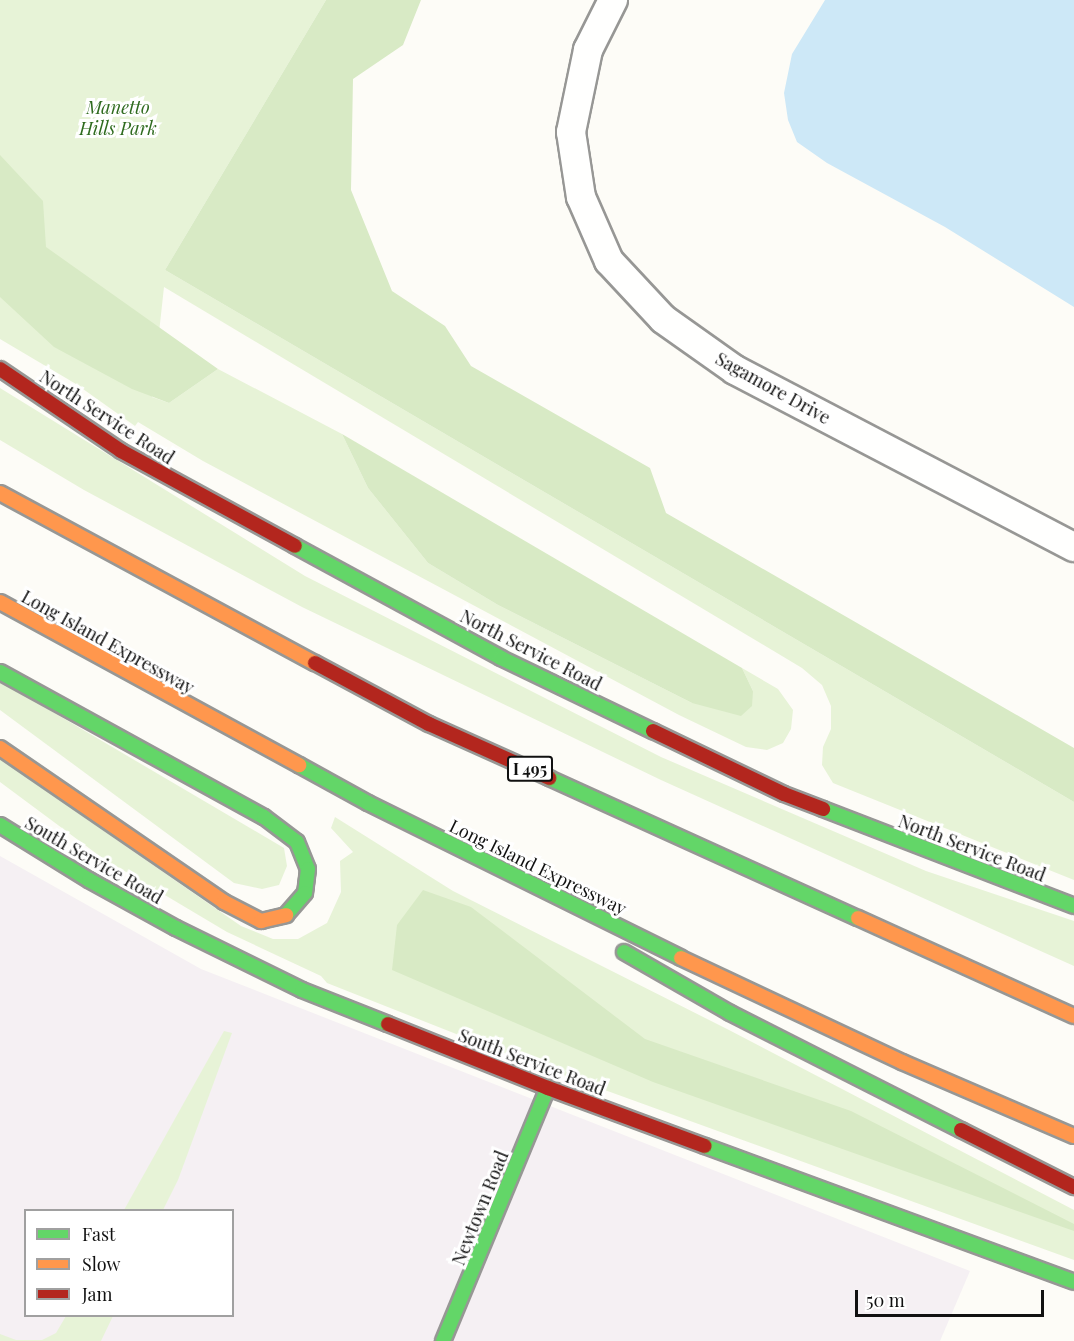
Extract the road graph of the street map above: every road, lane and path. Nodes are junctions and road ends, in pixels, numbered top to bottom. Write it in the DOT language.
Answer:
graph roads {
  1 [pos="613,0"];
  2 [pos="0,369"];
  3 [pos="0,493"];
  4 [pos="1074,547"];
  5 [pos="0,602"];
  6 [pos="0,672"];
  7 [pos="0,748"];
  8 [pos="368,803"];
  9 [pos="0,825"];
  10 [pos="538,904"];
  11 [pos="1074,906"];
  12 [pos="609,944"];
  13 [pos="1074,1016"];
  14 [pos="548,1088"];
  15 [pos="1074,1136"];
  16 [pos="1074,1187"];
  17 [pos="1074,1282"];
  18 [pos="443,1341"];
  1 -- 4 [label="street, Sagamore Drive"];
  2 -- 11 [label="main road, North Service Road"];
  3 -- 13 [label="main road, I 495"];
  5 -- 8 [label="main road, Long Island Expressway"];
  6 -- 7 [label="main road"];
  8 -- 10 [label="main road"];
  8 -- 15 [label="main road, Long Island Expressway"];
  9 -- 14 [label="main road, South Service Road"];
  12 -- 16 [label="main road"];
  14 -- 17 [label="main road, South Service Road"];
  14 -- 18 [label="main road, Newtown Road"];
}
